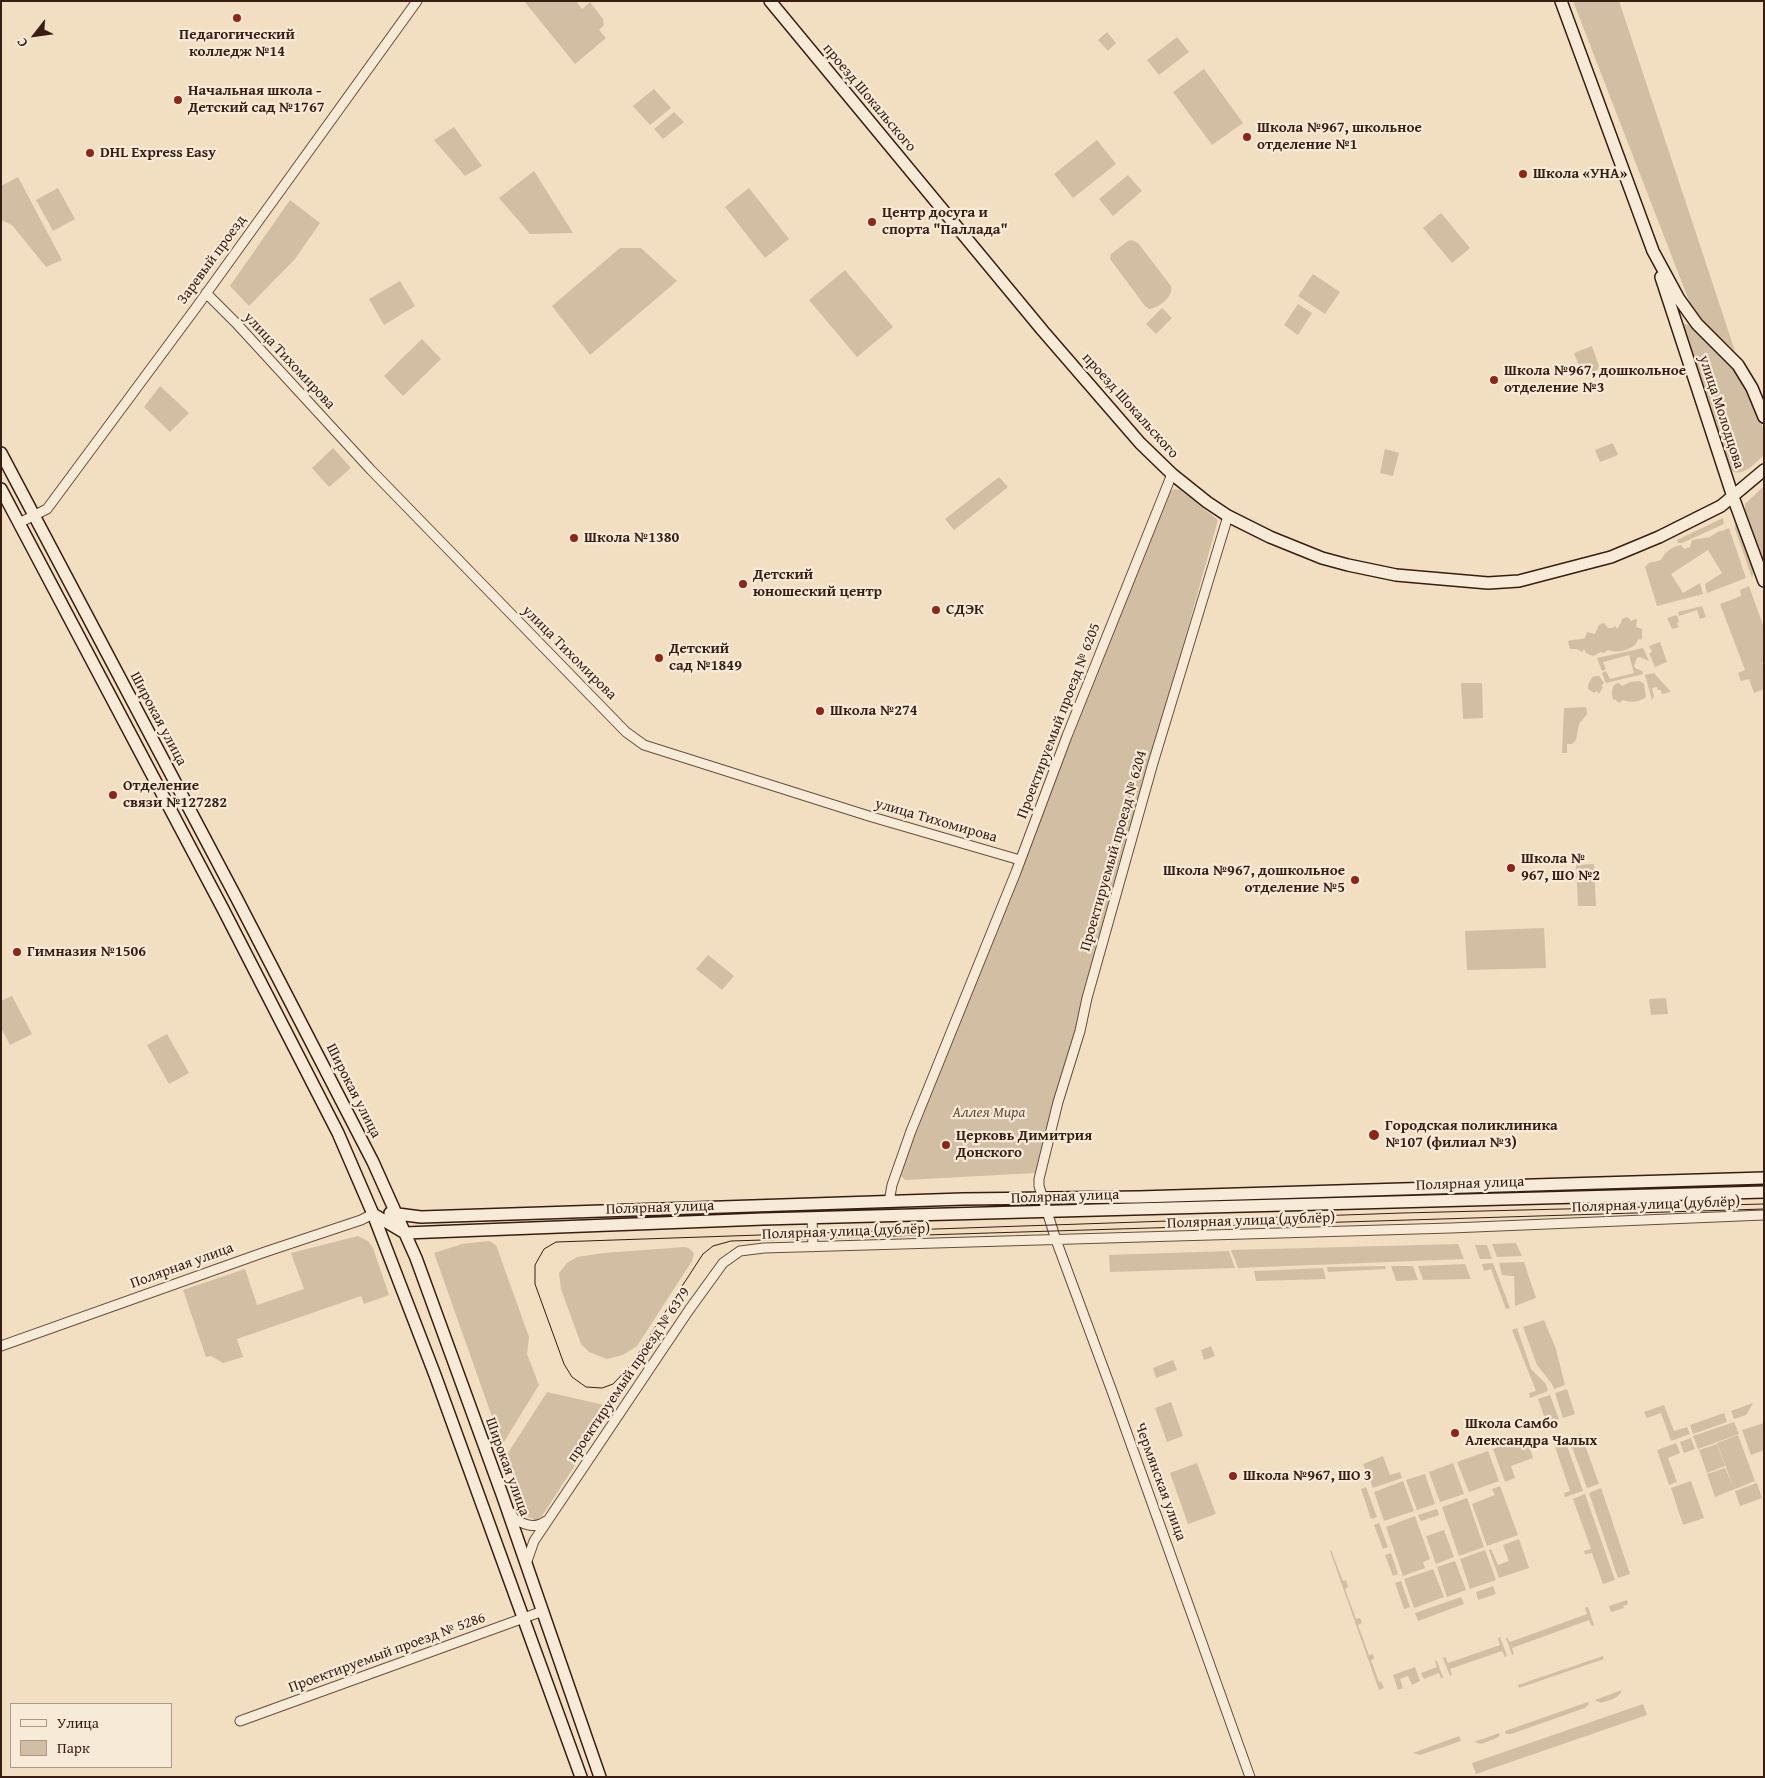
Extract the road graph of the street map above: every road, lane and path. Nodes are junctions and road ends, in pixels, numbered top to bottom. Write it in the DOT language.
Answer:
graph roads {
  1 [pos="417,1"];
  2 [pos="770,1"];
  3 [pos="1561,1"];
  4 [pos="1653,251"];
  5 [pos="206,293"];
  6 [pos="1697,324"];
  7 [pos="1678,331"];
  8 [pos="1764,418"];
  9 [pos="1,453"];
  10 [pos="1764,470"];
  11 [pos="1172,474"];
  12 [pos="1,489"];
  13 [pos="1732,497"];
  14 [pos="33,515"];
  15 [pos="1228,516"];
  16 [pos="19,523"];
  17 [pos="1764,581"];
  18 [pos="152,739"];
  19 [pos="137,747"];
  20 [pos="176,785"];
  21 [pos="162,793"];
  22 [pos="1020,860"];
  23 [pos="1764,1178"];
  24 [pos="1764,1192"];
  25 [pos="1042,1197"];
  26 [pos="889,1202"];
  27 [pos="1047,1212"];
  28 [pos="396,1213"];
  29 [pos="373,1214"];
  30 [pos="1764,1215"];
  31 [pos="812,1218"];
  32 [pos="405,1233"];
  33 [pos="1056,1240"];
  34 [pos="813,1247"];
  35 [pos="740,1251"];
  36 [pos="1,1346"];
  37 [pos="503,1497"];
  38 [pos="548,1520"];
  39 [pos="526,1564"];
  40 [pos="543,1611"];
  41 [pos="524,1618"];
  42 [pos="240,1721"];
  43 [pos="581,1777"];
  44 [pos="600,1777"];
  45 [pos="1250,1777"];
  1 -- 5 [label="street, Заревый проезд"];
  2 -- 11 [label="main road, проезд Шокальского"];
  3 -- 4 [label="main road, улица Молодцова"];
  4 -- 6 [label="main road, улица Молодцова"];
  4 -- 7 [label="main road, улица Молодцова"];
  5 -- 14 [label="street, Заревый проезд"];
  5 -- 22 [label="street, улица Тихомирова"];
  6 -- 7 [label="main road"];
  6 -- 8 [label="main road, улица Молодцова"];
  7 -- 13 [label="main road, улица Молодцова"];
  9 -- 14 [label="main road, Широкая улица"];
  10 -- 13 [label="main road, проезд Шокальского"];
  11 -- 15 [label="main road, проезд Шокальского"];
  11 -- 22 [label="street, Проектируемый проезд № 6205"];
  12 -- 16 [label="main road, Широкая улица"];
  13 -- 15 [label="main road, проезд Шокальского"];
  13 -- 17 [label="main road, улица Молодцова"];
  14 -- 16 [label="street, Заревый проезд"];
  14 -- 18 [label="main road, Широкая улица"];
  15 -- 25 [label="street, Проектируемый проезд № 6204"];
  16 -- 19 [label="main road, Широкая улица"];
  18 -- 19 [label="street"];
  18 -- 20 [label="main road, Широкая улица"];
  19 -- 21 [label="main road, Широкая улица"];
  20 -- 21 [label="street"];
  20 -- 28 [label="main road, Широкая улица"];
  21 -- 29 [label="main road, Широкая улица"];
  22 -- 26 [label="street, Проектируемый проезд № 6205"];
  23 -- 25 [label="main road, Полярная улица"];
  24 -- 27 [label="main road, Полярная улица"];
  25 -- 26 [label="main road, Полярная улица"];
  25 -- 27 [label="street, Чермянская улица"];
  26 -- 28 [label="main road, Полярная улица"];
  27 -- 31 [label="main road, Полярная улица"];
  27 -- 33 [label="street, Чермянская улица"];
  28 -- 29 [label="main road, Полярная улица"];
  28 -- 32 [label="main road, Широкая улица"];
  29 -- 32 [label="main road"];
  29 -- 36 [label="street, Полярная улица"];
  29 -- 41 [label="main road, Широкая улица"];
  30 -- 33 [label="street, Полярная улица (дублёр)"];
  31 -- 32 [label="main road, Полярная улица"];
  31 -- 34 [label="street"];
  32 -- 37 [label="main road, Широкая улица"];
  33 -- 34 [label="street, Полярная улица (дублёр)"];
  33 -- 45 [label="street, Чермянская улица"];
  34 -- 35 [label="street, Полярная улица (дублёр)"];
  35 -- 38 [label="street, проектируемый проезд № 6379"];
  37 -- 38 [label="street"];
  37 -- 39 [label="main road, Широкая улица"];
  38 -- 39 [label="street, проектируемый проезд № 6379"];
  39 -- 40 [label="main road, Широкая улица"];
  40 -- 41 [label="street, Проектируемый проезд № 5286"];
  40 -- 44 [label="main road, Широкая улица"];
  41 -- 42 [label="street, Проектируемый проезд № 5286"];
  41 -- 43 [label="main road, Широкая улица"];
}
